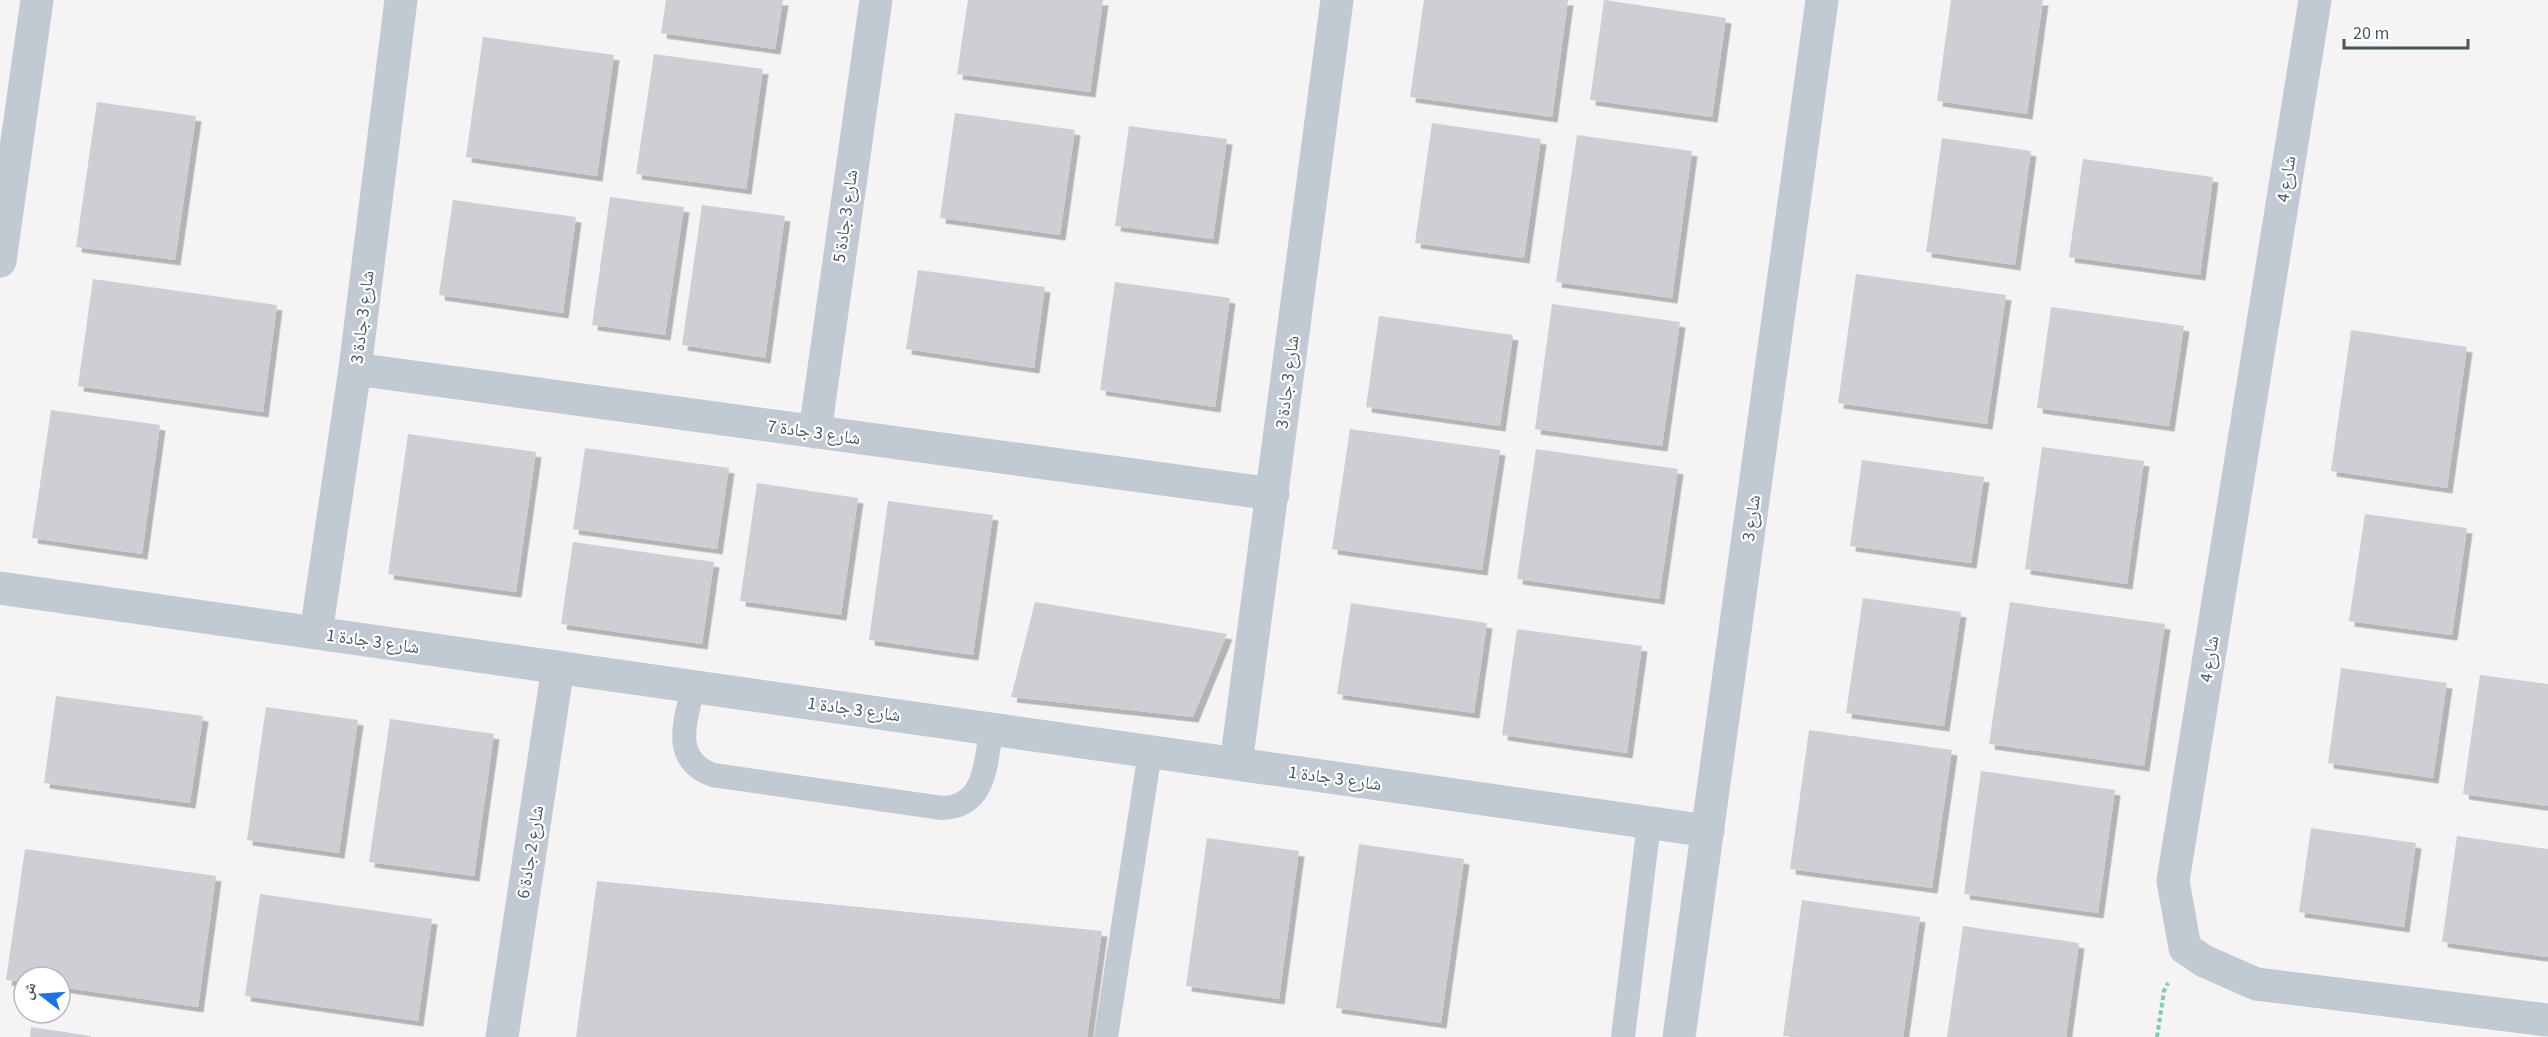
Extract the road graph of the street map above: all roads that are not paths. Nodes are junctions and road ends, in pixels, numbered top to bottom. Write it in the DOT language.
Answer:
graph roads {
  1 [pos="37,0"];
  2 [pos="401,0"];
  3 [pos="876,0"];
  4 [pos="1337,0"];
  5 [pos="1822,0"];
  6 [pos="2315,0"];
  7 [pos="0,261"];
  8 [pos="355,369"];
  9 [pos="815,432"];
  10 [pos="1273,494"];
  11 [pos="0,588"];
  12 [pos="316,633"];
  13 [pos="558,667"];
  14 [pos="693,686"];
  15 [pos="991,729"];
  16 [pos="1150,752"];
  17 [pos="1236,764"];
  18 [pos="1649,823"];
  19 [pos="1708,831"];
  20 [pos="2548,1020"];
  21 [pos="502,1037"];
  22 [pos="1106,1037"];
  23 [pos="1623,1037"];
  24 [pos="1679,1037"];
  1 -- 7 [label="street"];
  2 -- 8 [label="street, شارع 3 جادة 3"];
  3 -- 9 [label="street, شارع 3 جادة 5"];
  4 -- 10 [label="street, شارع 3 جادة 3"];
  5 -- 19 [label="street, شارع 3"];
  6 -- 20 [label="street, شارع 4"];
  8 -- 9 [label="street, شارع 3 جادة 7"];
  8 -- 12 [label="street, شارع 3 جادة 3"];
  9 -- 10 [label="street, شارع 3 جادة 7"];
  10 -- 17 [label="street, شارع 3 جادة 3"];
  11 -- 12 [label="street, شارع 3 جادة 1"];
  12 -- 13 [label="street, شارع 3 جادة 1"];
  13 -- 14 [label="street, شارع 3 جادة 1"];
  13 -- 21 [label="street, شارع 2 جادة 6"];
  14 -- 15 [label="street, شارع 3 جادة 1"];
  14 -- 15 [label="lane"];
  15 -- 16 [label="street, شارع 3 جادة 1"];
  16 -- 17 [label="street, شارع 3 جادة 1"];
  16 -- 22 [label="lane"];
  17 -- 18 [label="street, شارع 3 جادة 1"];
  18 -- 19 [label="street, شارع 3 جادة 1"];
  18 -- 23 [label="lane"];
  19 -- 24 [label="street, شارع 3"];
}
